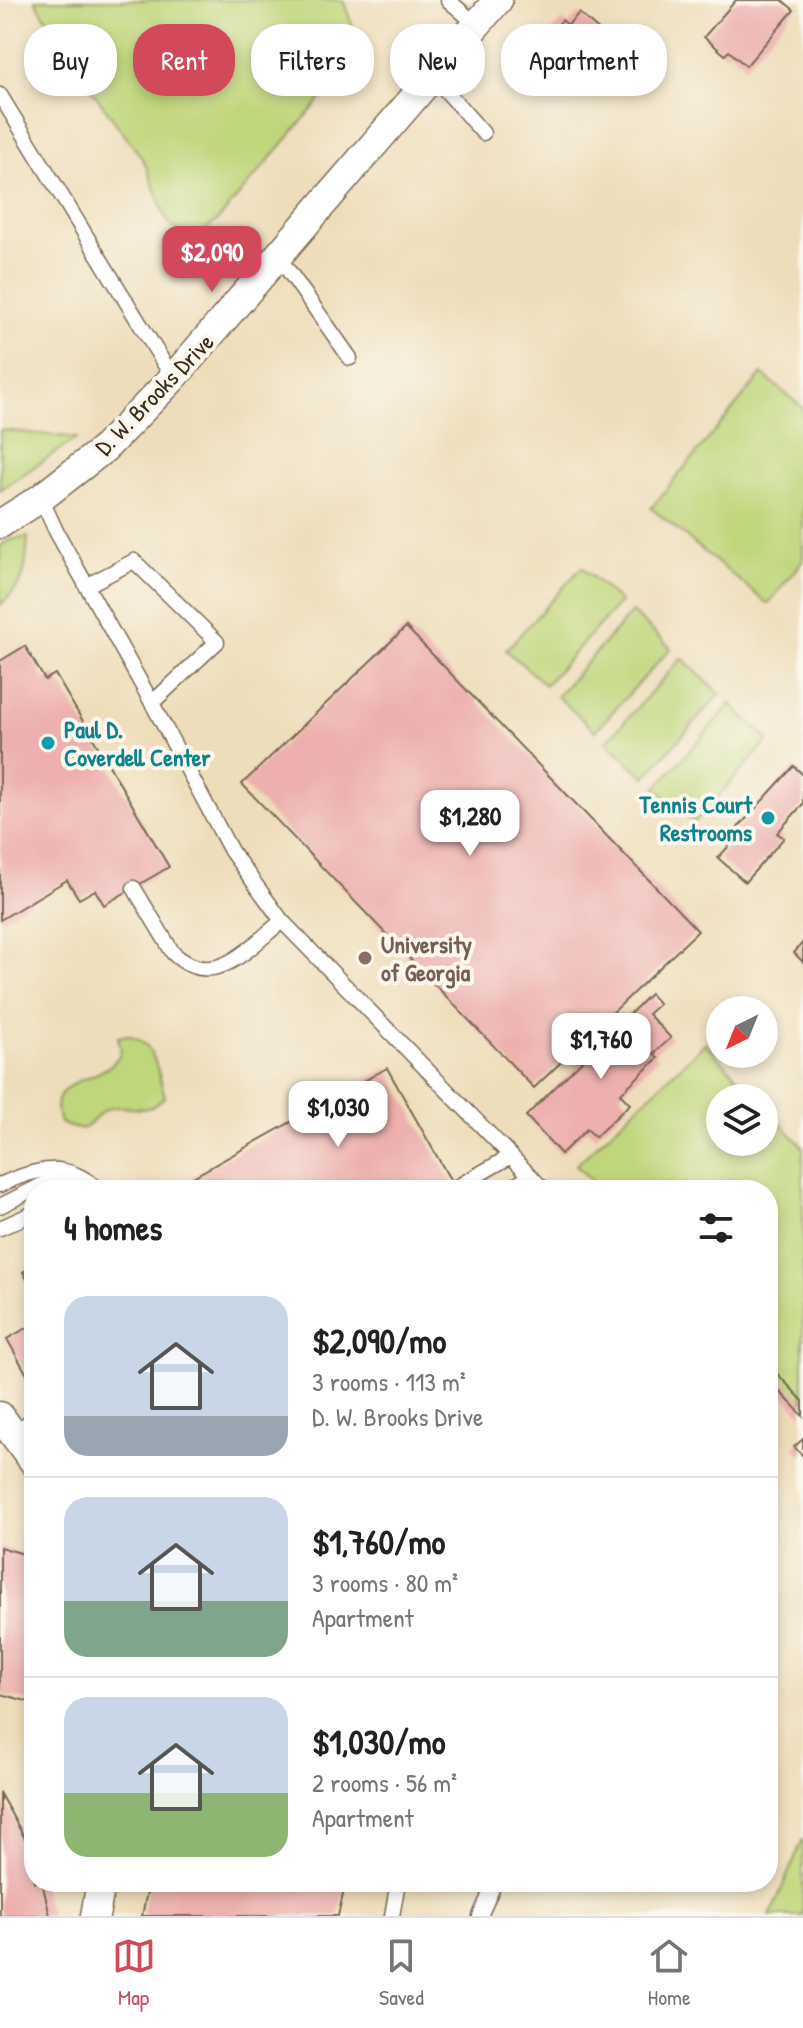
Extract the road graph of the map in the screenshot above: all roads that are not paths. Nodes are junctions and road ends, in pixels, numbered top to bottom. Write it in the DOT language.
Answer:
graph roads {
  1 [pos="448,0"];
  2 [pos="498,0"];
  3 [pos="476,24"];
  4 [pos="478,24"];
  5 [pos="0,95"];
  6 [pos="416,96"];
  7 [pos="451,96"];
  8 [pos="483,133"];
  9 [pos="278,256"];
  10 [pos="350,358"];
  11 [pos="173,378"];
  12 [pos="41,498"];
  13 [pos="0,524"];
  14 [pos="86,586"];
  15 [pos="152,703"];
  16 [pos="134,888"];
  17 [pos="282,921"];
  18 [pos="511,1156"];
  19 [pos="531,1176"];
  20 [pos="85,1180"];
  21 [pos="469,1180"];
  22 [pos="524,1180"];
  23 [pos="535,1180"];
  24 [pos="0,1185"];
  25 [pos="24,1192"];
  26 [pos="0,1206"];
  27 [pos="24,1217"];
  28 [pos="0,1228"];
  29 [pos="99,1892"];
  30 [pos="396,1892"];
  31 [pos="491,1892"];
  32 [pos="95,1916"];
  33 [pos="392,1916"];
  34 [pos="480,1916"];
  1 -- 3 [label="lane"];
  2 -- 4 [label="street, D. W. Brooks Drive"];
  5 -- 11 [label="lane"];
  6 -- 9 [label="street, D. W. Brooks Drive"];
  7 -- 8 [label="lane"];
  9 -- 10 [label="lane"];
  9 -- 11 [label="street, D. W. Brooks Drive"];
  11 -- 12 [label="street, D. W. Brooks Drive"];
  12 -- 13 [label="street, D. W. Brooks Drive"];
  12 -- 14 [label="lane"];
  14 -- 15 [label="lane"];
  14 -- 15 [label="lane"];
  15 -- 17 [label="lane"];
  16 -- 17 [label="lane"];
  17 -- 18 [label="lane"];
  18 -- 19 [label="lane"];
  18 -- 21 [label="lane"];
  19 -- 22 [label="lane"];
  19 -- 23 [label="lane"];
  20 -- 24 [label="lane"];
  25 -- 26 [label="lane"];
  27 -- 28 [label="lane"];
  29 -- 32 [label="street"];
  30 -- 33 [label="lane"];
  31 -- 34 [label="lane"];
}
